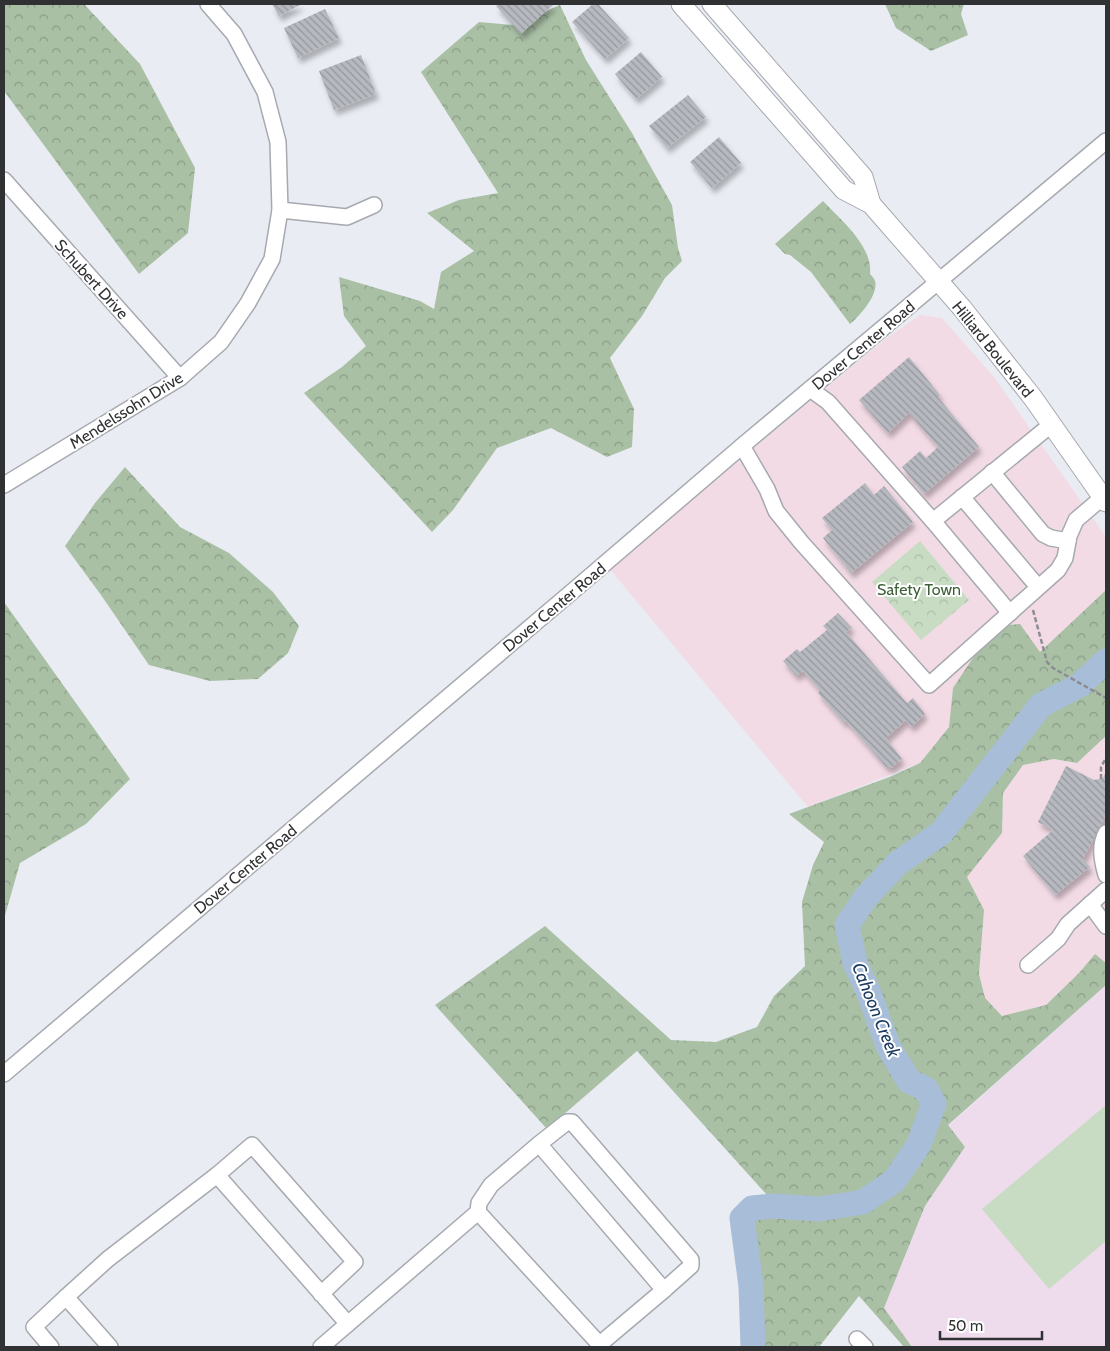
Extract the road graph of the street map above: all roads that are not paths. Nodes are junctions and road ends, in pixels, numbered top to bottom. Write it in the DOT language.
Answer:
graph roads {
  1 [pos="208,4"];
  2 [pos="681,4"];
  3 [pos="712,4"];
  4 [pos="1106,141"];
  5 [pos="4,180"];
  6 [pos="871,204"];
  7 [pos="374,205"];
  8 [pos="280,210"];
  9 [pos="939,282"];
  10 [pos="180,378"];
  11 [pos="810,389"];
  12 [pos="1052,424"];
  13 [pos="742,446"];
  14 [pos="992,472"];
  15 [pos="4,485"];
  16 [pos="962,497"];
  17 [pos="1105,499"];
  18 [pos="932,521"];
  19 [pos="1068,541"];
  20 [pos="1038,587"];
  21 [pos="1010,613"];
  22 [pos="1106,833"];
  23 [pos="1106,875"];
  24 [pos="1106,890"];
  25 [pos="1090,904"];
  26 [pos="1106,926"];
  27 [pos="1028,965"];
  28 [pos="4,1074"];
  29 [pos="538,1144"];
  30 [pos="217,1175"];
  31 [pos="478,1212"];
  32 [pos="664,1290"];
  33 [pos="321,1294"];
  34 [pos="66,1297"];
  35 [pos="348,1324"];
  36 [pos="601,1346"];
  37 [pos="51,1347"];
  38 [pos="110,1347"];
  39 [pos="321,1347"];
  1 -- 8 [label="street, Mendelssohn Drive"];
  2 -- 6 [label="main road, Hilliard Boulevard"];
  3 -- 6 [label="main road, Hilliard Boulevard"];
  4 -- 9 [label="street, Dover Center Road"];
  5 -- 10 [label="street, Schubert Drive"];
  6 -- 9 [label="main road, Hilliard Boulevard"];
  7 -- 8 [label="street"];
  8 -- 10 [label="street, Mendelssohn Drive"];
  9 -- 11 [label="street, Dover Center Road"];
  9 -- 12 [label="main road, Hilliard Boulevard"];
  10 -- 15 [label="street, Mendelssohn Drive"];
  11 -- 13 [label="street, Dover Center Road"];
  11 -- 18 [label="street"];
  12 -- 14 [label="street"];
  12 -- 17 [label="main road, Hilliard Boulevard"];
  13 -- 21 [label="street"];
  13 -- 28 [label="street, Dover Center Road"];
  14 -- 16 [label="street"];
  14 -- 19 [label="street"];
  16 -- 18 [label="street"];
  16 -- 20 [label="street"];
  17 -- 19 [label="street"];
  18 -- 21 [label="street"];
  19 -- 20 [label="street"];
  20 -- 21 [label="street"];
  22 -- 23 [label="street"];
  24 -- 25 [label="street"];
  25 -- 26 [label="street"];
  25 -- 27 [label="street"];
  29 -- 31 [label="street"];
  29 -- 32 [label="street"];
  29 -- 32 [label="street"];
  30 -- 33 [label="street"];
  30 -- 33 [label="street"];
  30 -- 34 [label="street"];
  31 -- 35 [label="street"];
  31 -- 36 [label="street"];
  32 -- 36 [label="street"];
  33 -- 35 [label="street"];
  34 -- 37 [label="street"];
  34 -- 38 [label="street"];
  35 -- 39 [label="street"];
}
